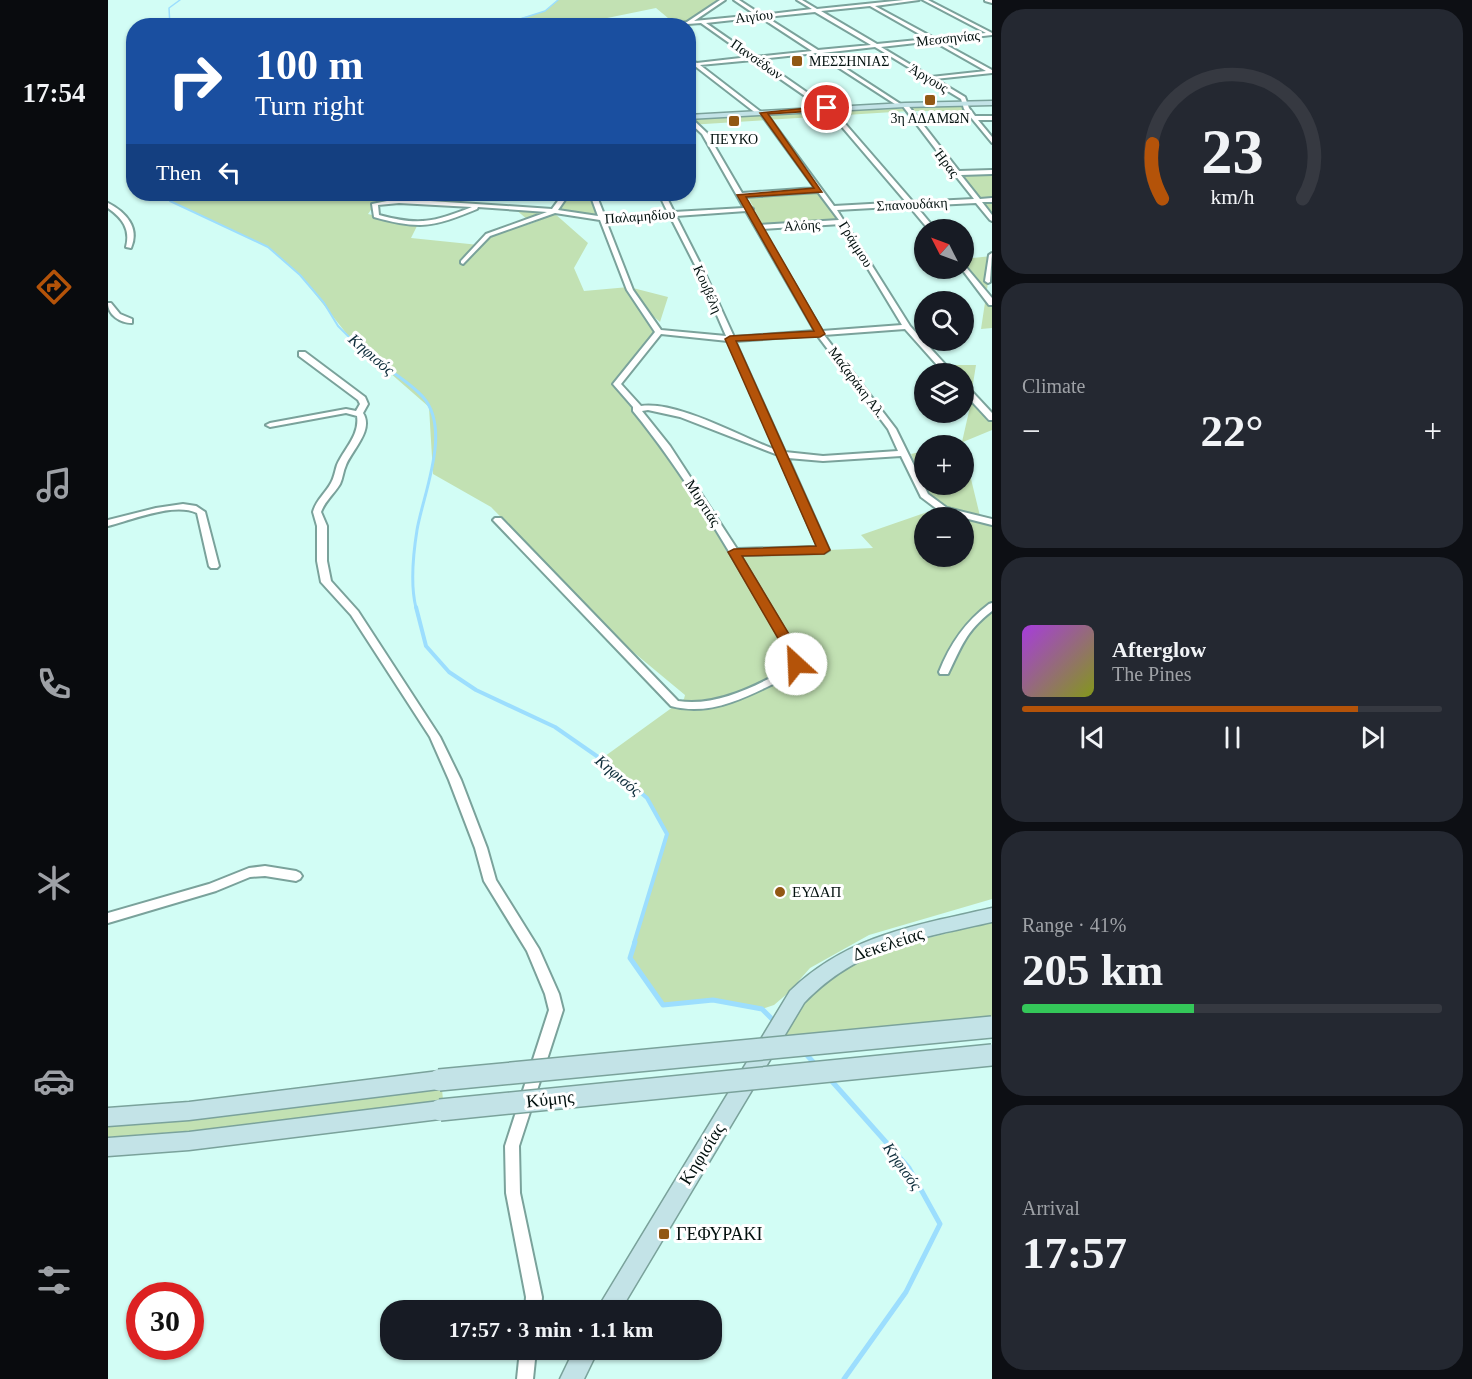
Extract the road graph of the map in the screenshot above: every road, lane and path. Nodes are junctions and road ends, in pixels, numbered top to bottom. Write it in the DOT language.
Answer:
graph roads {
  1 [pos="636,0"];
  2 [pos="662,0"];
  3 [pos="723,0"];
  4 [pos="736,0"];
  5 [pos="799,0"];
  6 [pos="862,0"];
  7 [pos="917,0"];
  8 [pos="925,0"];
  9 [pos="987,0"];
  10 [pos="992,2"];
  11 [pos="870,4"];
  12 [pos="816,10"];
  13 [pos="760,16"];
  14 [pos="696,18"];
  15 [pos="696,22"];
  16 [pos="702,22"];
  17 [pos="992,34"];
  18 [pos="934,40"];
  19 [pos="876,46"];
  20 [pos="818,52"];
  21 [pos="758,58"];
  22 [pos="696,65"];
  23 [pos="696,68"];
  24 [pos="992,72"];
  25 [pos="931,78"];
  26 [pos="992,102"];
  27 [pos="968,103"];
  28 [pos="902,105"];
  29 [pos="827,108"];
  30 [pos="761,113"];
  31 [pos="696,117"];
  32 [pos="974,118"];
  33 [pos="992,118"];
  34 [pos="696,124"];
  35 [pos="992,141"];
  36 [pos="992,172"];
  37 [pos="955,174"];
  38 [pos="820,190"];
  39 [pos="741,195"];
  40 [pos="992,200"];
  41 [pos="399,201"];
  42 [pos="561,201"];
  43 [pos="596,201"];
  44 [pos="666,201"];
  45 [pos="978,201"];
  46 [pos="913,204"];
  47 [pos="108,205"];
  48 [pos="478,207"];
  49 [pos="513,208"];
  50 [pos="833,208"];
  51 [pos="750,209"];
  52 [pos="553,212"];
  53 [pos="672,214"];
  54 [pos="604,219"];
  55 [pos="925,219"];
  56 [pos="992,219"];
  57 [pos="528,221"];
  58 [pos="843,222"];
  59 [pos="760,227"];
  60 [pos="129,247"];
  61 [pos="992,255"];
  62 [pos="463,262"];
  63 [pos="973,279"];
  64 [pos="990,281"];
  65 [pos="976,283"];
  66 [pos="992,303"];
  67 [pos="108,305"];
  68 [pos="129,321"];
  69 [pos="907,327"];
  70 [pos="659,332"];
  71 [pos="820,334"];
  72 [pos="730,339"];
  73 [pos="302,354"];
  74 [pos="940,363"];
  75 [pos="974,399"];
  76 [pos="638,408"];
  77 [pos="359,413"];
  78 [pos="992,418"];
  79 [pos="270,425"];
  80 [pos="905,453"];
  81 [pos="782,454"];
  82 [pos="498,520"];
  83 [pos="992,522"];
  84 [pos="108,523"];
  85 [pos="734,552"];
  86 [pos="214,566"];
  87 [pos="992,606"];
  88 [pos="944,672"];
  89 [pos="296,876"];
  90 [pos="992,915"];
  91 [pos="108,918"];
  92 [pos="797,997"];
  93 [pos="992,1027"];
  94 [pos="992,1055"];
  95 [pos="108,1117"];
  96 [pos="108,1147"];
  97 [pos="534,1300"];
  98 [pos="614,1300"];
  99 [pos="527,1360"];
  100 [pos="581,1360"];
  101 [pos="525,1379"];
  102 [pos="572,1379"];
  1 -- 2 [label="street"];
  3 -- 14 [label="street"];
  4 -- 13 [label="street"];
  5 -- 12 [label="street, Άργους"];
  6 -- 11 [label="street"];
  7 -- 11 [label="street, Αιγίου"];
  8 -- 17 [label="street"];
  9 -- 10 [label="street"];
  11 -- 12 [label="street, Αιγίου"];
  11 -- 18 [label="street"];
  12 -- 13 [label="street, Αιγίου"];
  12 -- 19 [label="street, Άργους"];
  13 -- 16 [label="street, Αιγίου"];
  13 -- 20 [label="street"];
  15 -- 16 [label="street, Αιγίου"];
  16 -- 21 [label="street, Πανσέδων"];
  17 -- 18 [label="street, Μεσσηνίας"];
  18 -- 19 [label="street, Μεσσηνίας"];
  18 -- 24 [label="street"];
  19 -- 20 [label="street, Μεσσηνίας"];
  19 -- 25 [label="street, Άργους"];
  20 -- 21 [label="street, Μεσσηνίας"];
  20 -- 28 [label="street"];
  21 -- 22 [label="street, Μεσσηνίας"];
  21 -- 29 [label="street, Πανσέδων"];
  23 -- 30 [label="street, Γράμμου"];
  24 -- 25 [label="street"];
  25 -- 27 [label="street, Άργους"];
  26 -- 27 [label="main road"];
  27 -- 28 [label="main road"];
  27 -- 32 [label="street, Άργους"];
  28 -- 29 [label="main road"];
  28 -- 37 [label="street, Ήρας"];
  29 -- 30 [label="main road"];
  29 -- 46 [label="street, Πανσέδων"];
  30 -- 31 [label="main road"];
  30 -- 38 [label="street, Γράμμου"];
  32 -- 33 [label="street"];
  32 -- 35 [label="street, Άργους"];
  34 -- 39 [label="street, Μαζαράκη Αλ."];
  36 -- 37 [label="street"];
  37 -- 45 [label="street, Ήρας"];
  38 -- 39 [label="street"];
  38 -- 50 [label="street, Γράμμου"];
  39 -- 51 [label="street, Μαζαράκη Αλ."];
  40 -- 45 [label="street, Σπανουδάκη"];
  41 -- 48 [label="street, Παλαμηδίου"];
  41 -- 48 [label="street"];
  42 -- 52 [label="street"];
  43 -- 54 [label="street"];
  44 -- 53 [label="street, Κουβέλη"];
  45 -- 46 [label="street, Σπανουδάκη"];
  45 -- 56 [label="street, Ήρας"];
  46 -- 50 [label="street, Σπανουδάκη"];
  46 -- 55 [label="street, Πανσέδων"];
  47 -- 60 [label="street"];
  48 -- 49 [label="street, Παλαμηδίου"];
  49 -- 52 [label="street, Παλαμηδίου"];
  49 -- 57 [label="street"];
  50 -- 58 [label="street, Γράμμου"];
  51 -- 53 [label="street, Παλαμηδίου"];
  51 -- 59 [label="street, Μαζαράκη Αλ."];
  52 -- 54 [label="street, Παλαμηδίου"];
  52 -- 57 [label="street"];
  53 -- 54 [label="street, Παλαμηδίου"];
  53 -- 72 [label="street, Κουβέλη"];
  54 -- 70 [label="street"];
  57 -- 62 [label="street"];
  58 -- 59 [label="street, Αλόης"];
  58 -- 69 [label="street, Γράμμου"];
  59 -- 71 [label="street, Μαζαράκη Αλ."];
  61 -- 64 [label="street"];
  63 -- 65 [label="street"];
  64 -- 65 [label="street"];
  65 -- 66 [label="street"];
  67 -- 68 [label="street"];
  69 -- 71 [label="street"];
  69 -- 74 [label="street, Γράμμου"];
  70 -- 72 [label="street"];
  70 -- 76 [label="street, Μυρτιάς"];
  71 -- 72 [label="street"];
  71 -- 80 [label="street, Μαζαράκη Αλ."];
  72 -- 81 [label="street, Κουβέλη"];
  73 -- 77 [label="street"];
  75 -- 78 [label="street"];
  76 -- 81 [label="street"];
  76 -- 85 [label="street, Μυρτιάς"];
  77 -- 79 [label="street"];
  77 -- 97 [label="street"];
  80 -- 81 [label="street"];
  80 -- 83 [label="street, Μαζαράκη Αλ."];
  81 -- 85 [label="street, Κουβέλη"];
  82 -- 85 [label="street, Μυρτιάς"];
  84 -- 86 [label="street"];
  87 -- 88 [label="street"];
  89 -- 91 [label="street"];
  90 -- 92 [label="main road, Δεκελείας"];
  92 -- 98 [label="main road, Κηφισίας"];
  93 -- 95 [label="main road, Κύμης, bridge"];
  94 -- 96 [label="main road, Κύμης, bridge"];
  99 -- 101 [label="street"];
  100 -- 102 [label="main road"];
}
